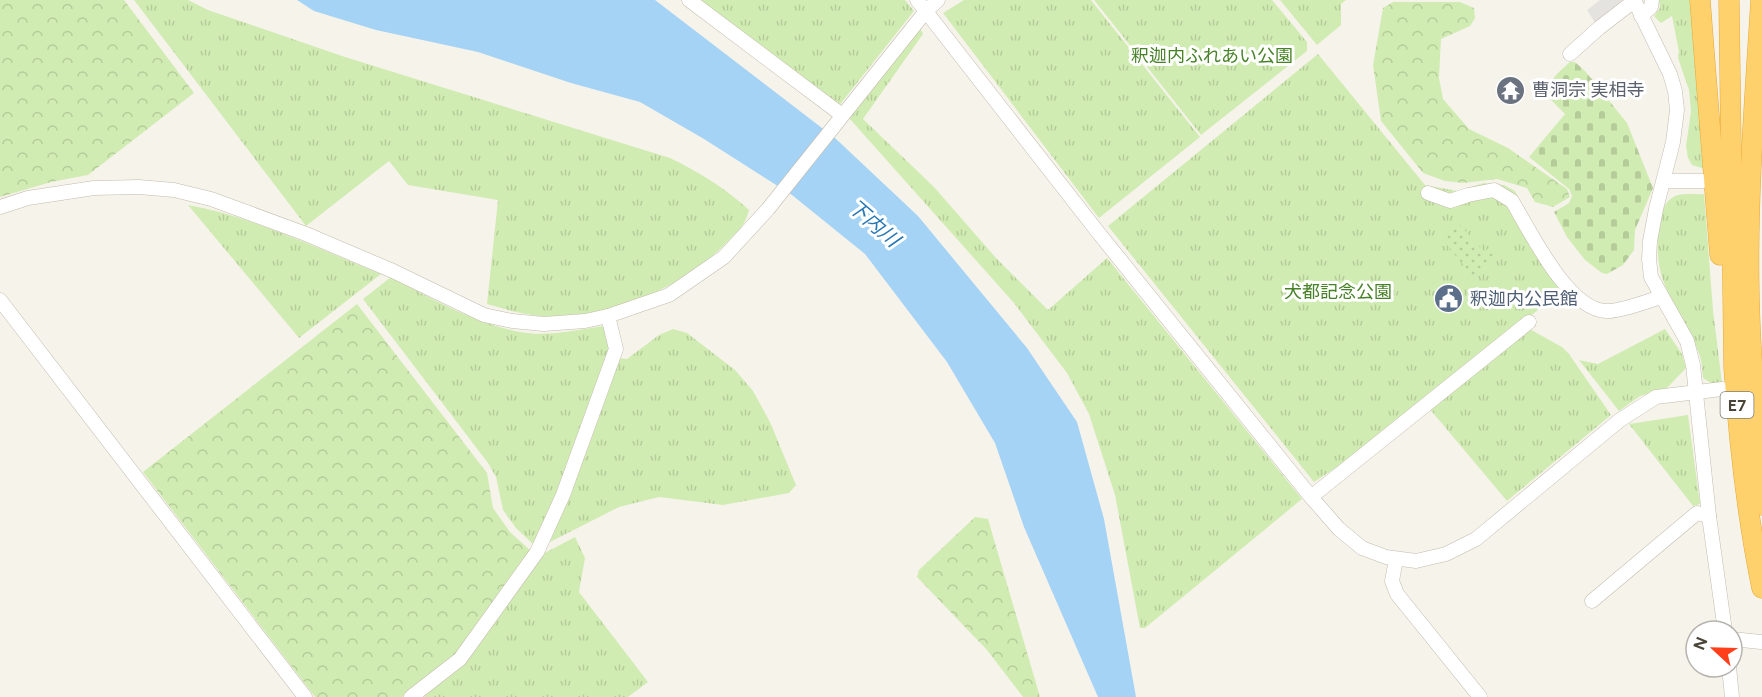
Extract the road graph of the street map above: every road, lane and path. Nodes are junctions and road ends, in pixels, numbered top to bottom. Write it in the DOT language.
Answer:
graph roads {
  1 [pos="689,0"];
  2 [pos="938,0"];
  3 [pos="1652,0"];
  4 [pos="1700,0"];
  5 [pos="1729,0"];
  6 [pos="1761,0"];
  7 [pos="1634,1"];
  8 [pos="922,5"];
  9 [pos="1641,16"];
  10 [pos="1570,54"];
  11 [pos="842,114"];
  12 [pos="1664,181"];
  13 [pos="1703,181"];
  14 [pos="1428,193"];
  15 [pos="0,207"];
  16 [pos="1732,221"];
  17 [pos="1661,297"];
  18 [pos="0,300"];
  19 [pos="609,316"];
  20 [pos="1529,322"];
  21 [pos="1734,368"];
  22 [pos="1722,389"];
  23 [pos="1697,392"];
  24 [pos="1762,470"];
  25 [pos="1311,497"];
  26 [pos="1762,505"];
  27 [pos="1709,516"];
  28 [pos="1396,559"];
  29 [pos="1762,588"];
  30 [pos="1592,601"];
  31 [pos="1723,619"];
  32 [pos="1744,640"];
  33 [pos="1761,642"];
  34 [pos="1730,679"];
  35 [pos="305,697"];
  36 [pos="411,697"];
  37 [pos="1480,697"];
  38 [pos="1732,697"];
  1 -- 11 [label="street"];
  2 -- 8 [label="street"];
  3 -- 9 [label="street"];
  4 -- 21 [label="highway"];
  5 -- 16 [label="highway, E7"];
  6 -- 24 [label="highway"];
  7 -- 9 [label="street"];
  7 -- 10 [label="street"];
  8 -- 11 [label="street"];
  8 -- 25 [label="street"];
  9 -- 12 [label="street"];
  11 -- 19 [label="street"];
  12 -- 13 [label="street"];
  12 -- 17 [label="street"];
  14 -- 17 [label="street"];
  15 -- 19 [label="street"];
  16 -- 21 [label="highway, E7"];
  16 -- 26 [label="highway, E7"];
  17 -- 23 [label="street"];
  18 -- 35 [label="street"];
  19 -- 36 [label="street"];
  20 -- 25 [label="street"];
  21 -- 29 [label="highway, E7"];
  22 -- 23 [label="street"];
  23 -- 27 [label="street"];
  23 -- 28 [label="street"];
  25 -- 28 [label="street"];
  27 -- 30 [label="street"];
  27 -- 31 [label="street"];
  28 -- 37 [label="street"];
  32 -- 33 [label="street"];
  34 -- 38 [label="street"];
}
